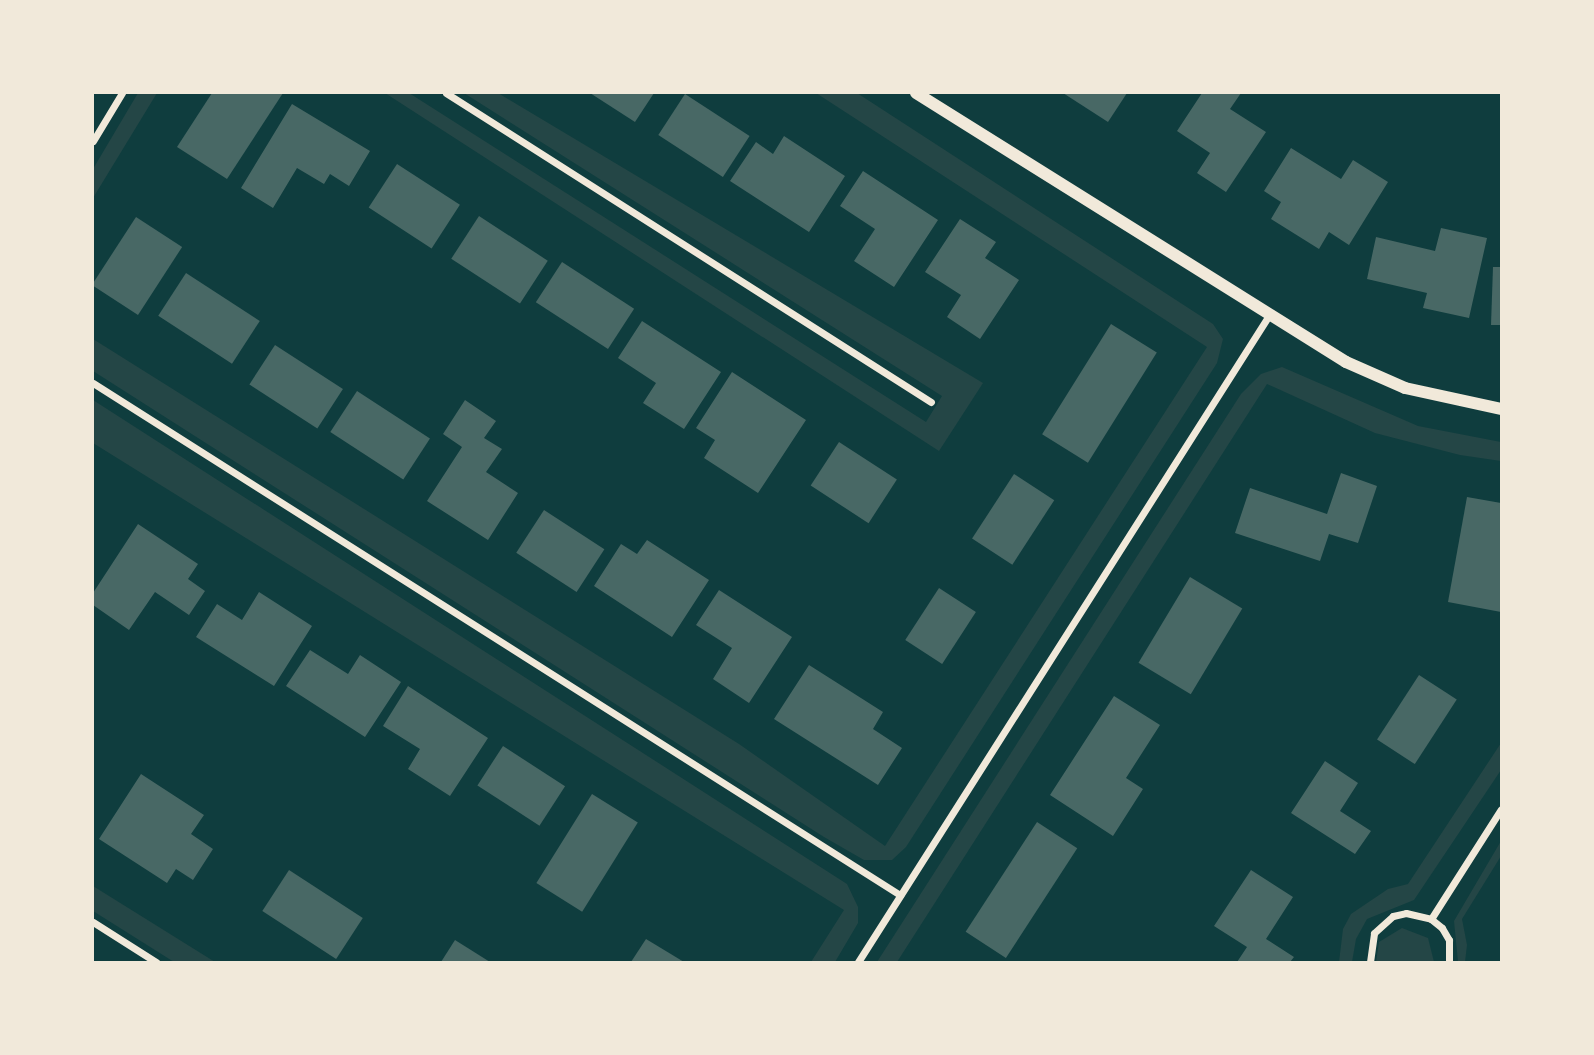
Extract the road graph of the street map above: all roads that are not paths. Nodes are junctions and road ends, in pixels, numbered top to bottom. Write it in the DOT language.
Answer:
graph roads {
  1 [pos="122,93"];
  2 [pos="446,93"];
  3 [pos="916,93"];
  4 [pos="93,120"];
  5 [pos="102,126"];
  6 [pos="93,141"];
  7 [pos="1268,317"];
  8 [pos="93,383"];
  9 [pos="931,402"];
  10 [pos="1501,409"];
  11 [pos="1501,809"];
  12 [pos="900,895"];
  13 [pos="1432,919"];
  14 [pos="93,922"];
  15 [pos="156,962"];
  16 [pos="858,962"];
  17 [pos="1370,962"];
  18 [pos="1449,962"];
  1 -- 5 [label="street"];
  2 -- 9 [label="street"];
  3 -- 7 [label="street"];
  4 -- 5 [label="street"];
  5 -- 6 [label="street"];
  7 -- 10 [label="street"];
  7 -- 12 [label="street"];
  8 -- 12 [label="street"];
  11 -- 13 [label="street"];
  12 -- 16 [label="street"];
  13 -- 17 [label="street"];
  13 -- 18 [label="street"];
  14 -- 15 [label="street"];
}
